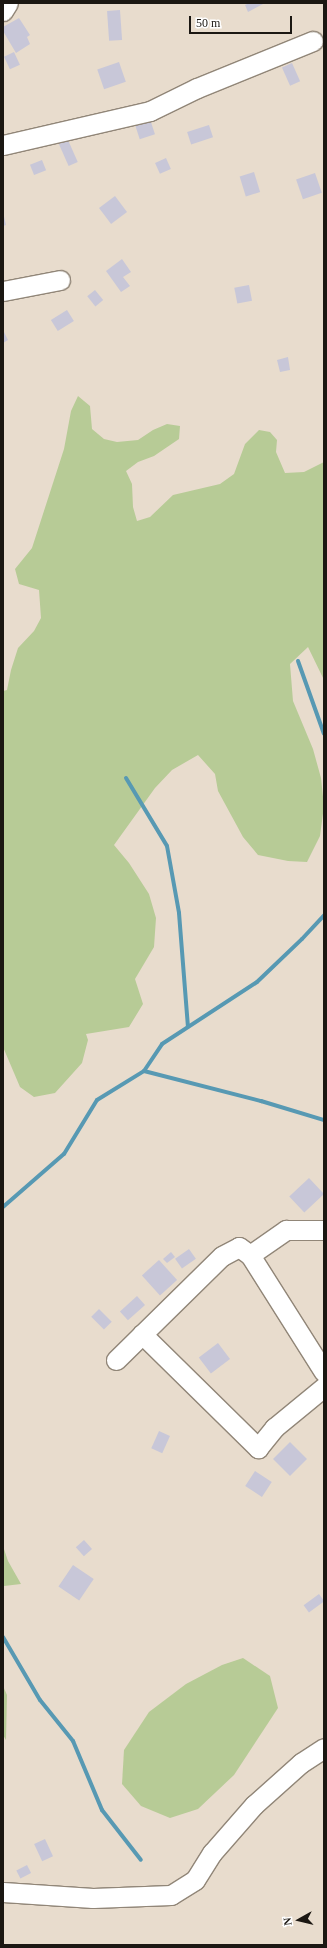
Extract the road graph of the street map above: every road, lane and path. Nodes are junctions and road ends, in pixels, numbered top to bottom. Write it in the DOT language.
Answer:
graph roads {
  1 [pos="8,3"];
  2 [pos="3,11"];
  3 [pos="312,42"];
  4 [pos="3,145"];
  5 [pos="60,280"];
  6 [pos="3,291"];
  7 [pos="324,1230"];
  8 [pos="250,1256"];
  9 [pos="142,1334"];
  10 [pos="116,1360"];
  11 [pos="324,1372"];
  12 [pos="324,1388"];
  13 [pos="324,1748"];
  14 [pos="3,1892"];
  1 -- 2 [label="street"];
  3 -- 4 [label="street"];
  5 -- 6 [label="street"];
  7 -- 8 [label="street"];
  8 -- 9 [label="street"];
  8 -- 11 [label="street"];
  9 -- 10 [label="street"];
  9 -- 12 [label="street"];
  13 -- 14 [label="street"];
}
